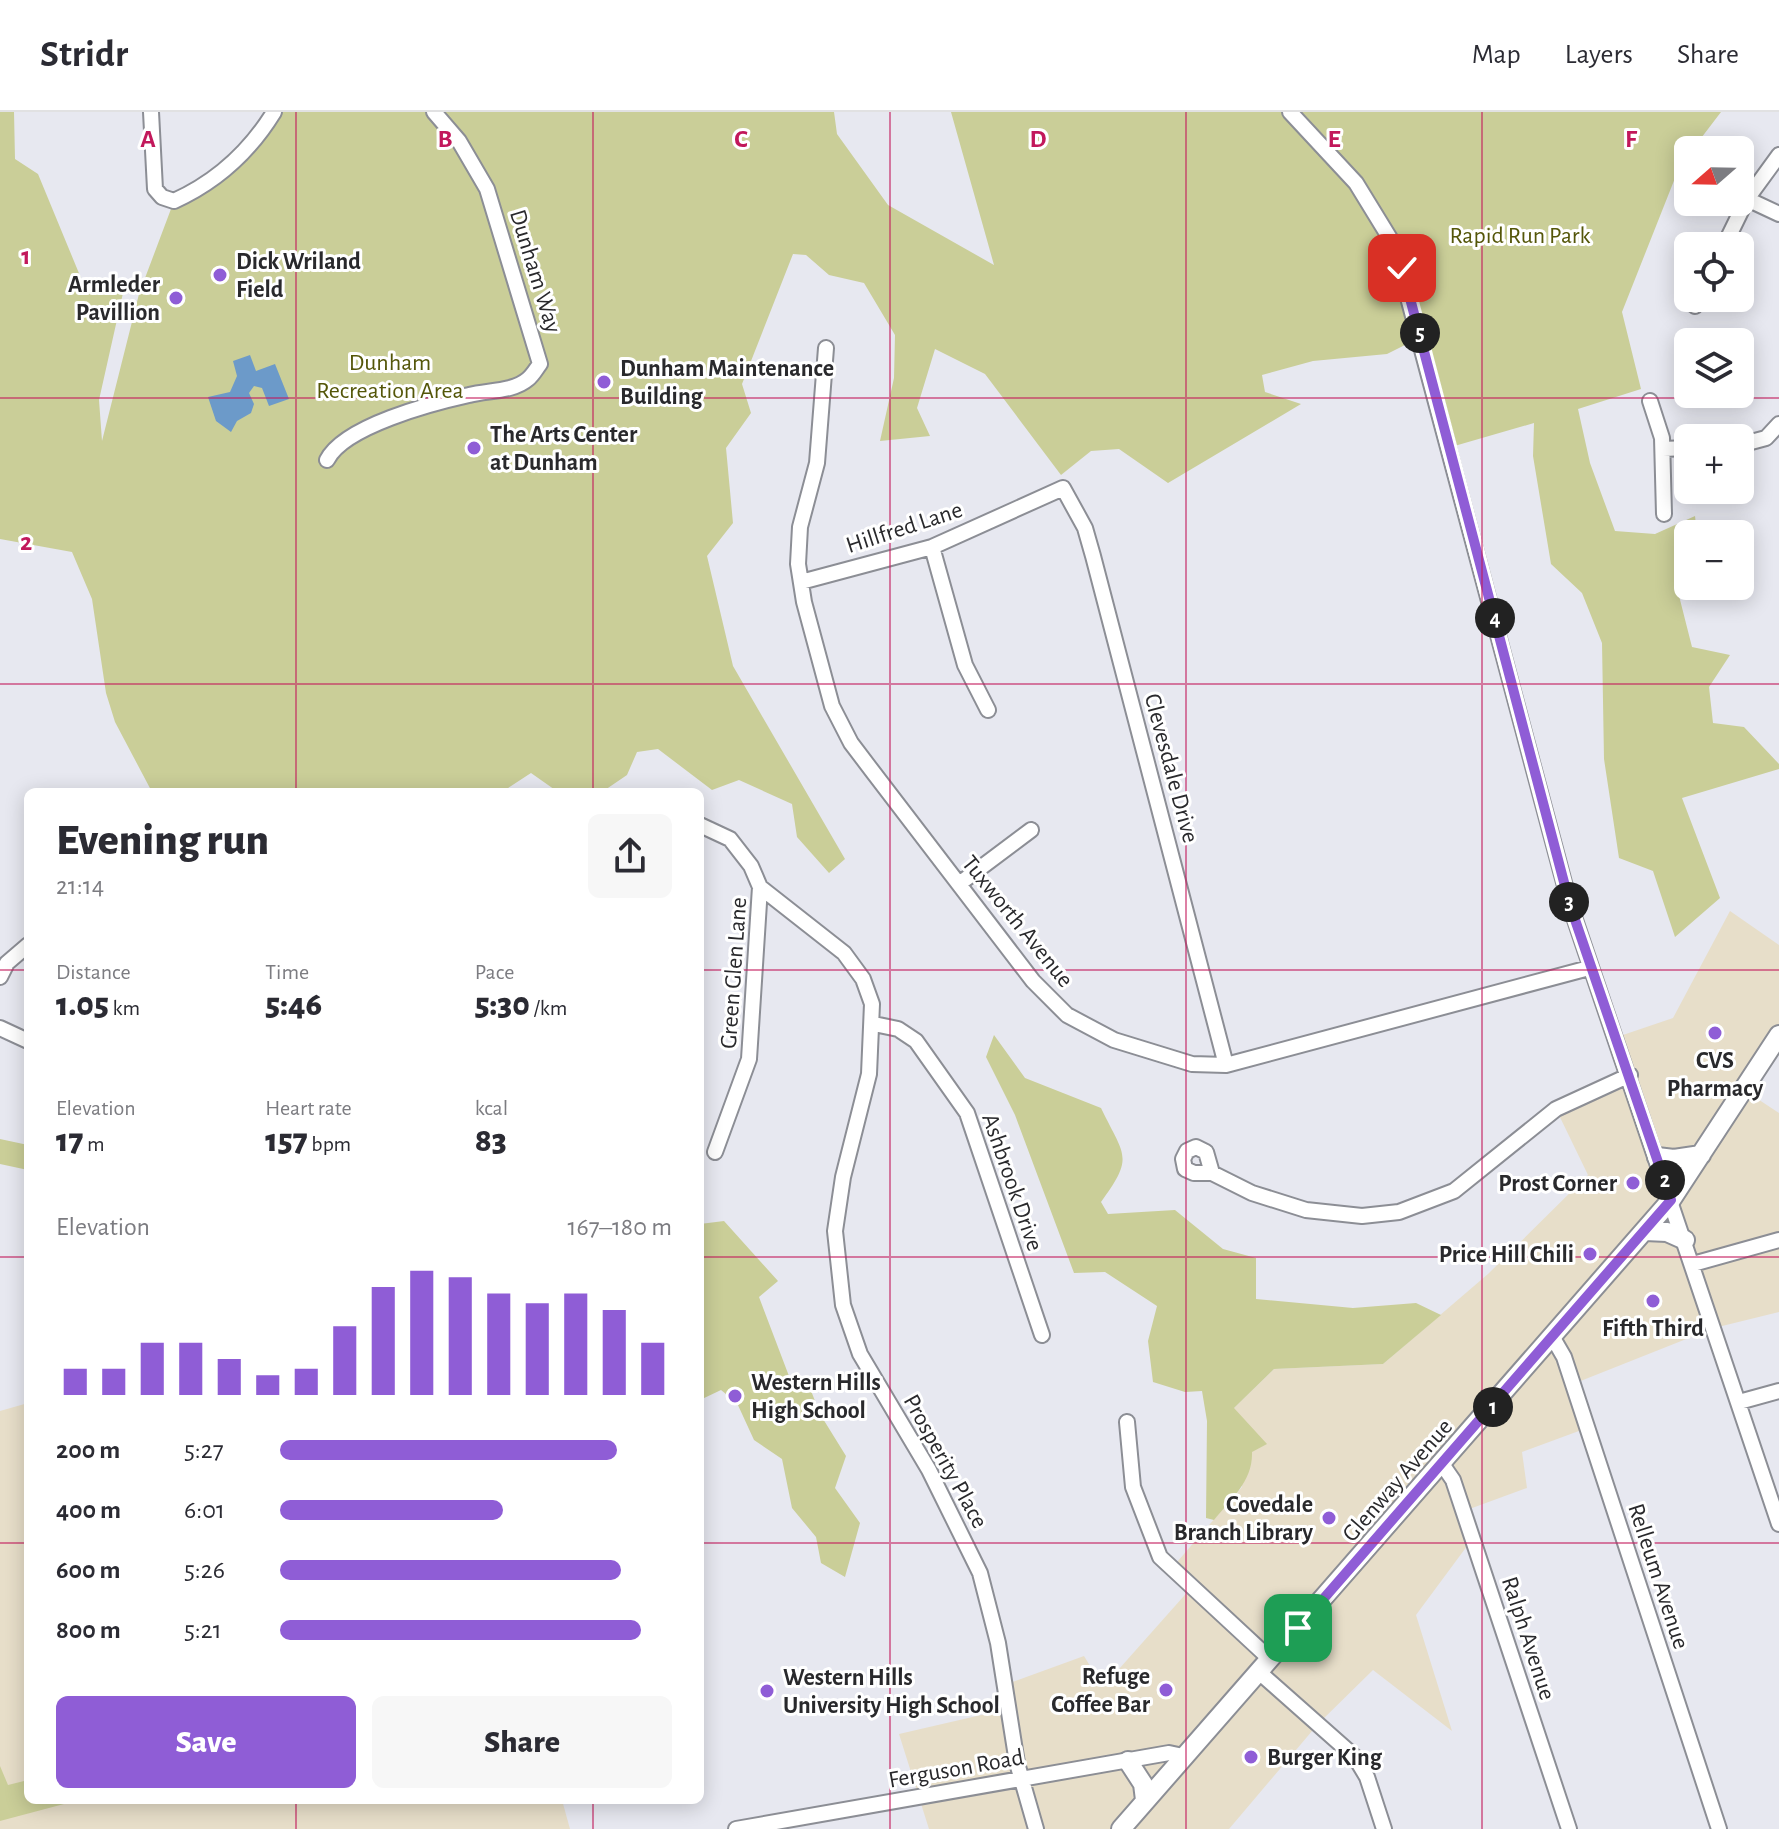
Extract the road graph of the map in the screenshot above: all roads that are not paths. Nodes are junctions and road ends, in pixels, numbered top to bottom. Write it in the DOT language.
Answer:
graph roads {
  1 [pos="151,112"];
  2 [pos="274,112"];
  3 [pos="434,112"];
  4 [pos="1290,112"];
  5 [pos="1779,155"];
  6 [pos="1754,189"];
  7 [pos="1754,202"];
  8 [pos="1779,214"];
  9 [pos="826,348"];
  10 [pos="1650,401"];
  11 [pos="1779,424"];
  12 [pos="1754,441"];
  13 [pos="1663,449"];
  14 [pos="1674,449"];
  15 [pos="327,460"];
  16 [pos="1063,488"];
  17 [pos="1664,514"];
  18 [pos="932,547"];
  19 [pos="801,582"];
  20 [pos="988,710"];
  21 [pos="704,827"];
  22 [pos="1031,830"];
  23 [pos="959,884"];
  24 [pos="760,887"];
  25 [pos="24,948"];
  26 [pos="1589,968"];
  27 [pos="0,977"];
  28 [pos="874,1024"];
  29 [pos="0,1028"];
  30 [pos="1779,1035"];
  31 [pos="24,1039"];
  32 [pos="1226,1065"];
  33 [pos="1630,1075"];
  34 [pos="715,1152"];
  35 [pos="1701,1155"];
  36 [pos="1657,1157"];
  37 [pos="1212,1173"];
  38 [pos="1671,1200"];
  39 [pos="1645,1231"];
  40 [pos="1685,1240"];
  41 [pos="1779,1240"];
  42 [pos="1693,1264"];
  43 [pos="1042,1335"];
  44 [pos="1553,1338"];
  45 [pos="1779,1391"];
  46 [pos="1739,1402"];
  47 [pos="1127,1422"];
  48 [pos="1442,1464"];
  49 [pos="1779,1524"];
  50 [pos="1265,1665"];
  51 [pos="1183,1756"];
  52 [pos="1128,1761"];
  53 [pos="1021,1779"];
  54 [pos="1145,1800"];
  55 [pos="736,1829"];
  56 [pos="1036,1829"];
  57 [pos="1121,1829"];
  58 [pos="1384,1829"];
  59 [pos="1569,1829"];
  60 [pos="1719,1829"];
  1 -- 2 [label="street"];
  3 -- 15 [label="street, Dunham Way"];
  4 -- 26 [label="street"];
  5 -- 6 [label="street"];
  7 -- 8 [label="street"];
  9 -- 19 [label="street, Tuxworth Avenue"];
  10 -- 13 [label="street"];
  11 -- 12 [label="street"];
  13 -- 14 [label="street"];
  13 -- 17 [label="street"];
  16 -- 18 [label="street, Hillfred Lane"];
  16 -- 32 [label="street, Clevesdale Drive"];
  18 -- 19 [label="street, Hillfred Lane"];
  18 -- 20 [label="street"];
  19 -- 23 [label="street, Tuxworth Avenue"];
  21 -- 24 [label="street"];
  22 -- 23 [label="street"];
  23 -- 32 [label="street, Tuxworth Avenue"];
  24 -- 28 [label="street"];
  24 -- 34 [label="street, Green Glen Lane"];
  25 -- 27 [label="street"];
  26 -- 32 [label="street, Tuxworth Avenue"];
  26 -- 33 [label="street"];
  28 -- 43 [label="street, Ashbrook Drive"];
  28 -- 53 [label="street, Prosperity Place"];
  29 -- 31 [label="street"];
  30 -- 35 [label="main road, Glenway Avenue"];
  33 -- 36 [label="street"];
  33 -- 37 [label="street"];
  35 -- 36 [label="main road"];
  35 -- 38 [label="main road, Glenway Avenue"];
  36 -- 38 [label="street"];
  38 -- 39 [label="main road, Glenway Avenue"];
  38 -- 40 [label="street"];
  39 -- 40 [label="main road"];
  39 -- 44 [label="main road, Glenway Avenue"];
  40 -- 42 [label="street"];
  41 -- 42 [label="street"];
  42 -- 46 [label="street"];
  44 -- 48 [label="main road, Glenway Avenue"];
  44 -- 60 [label="street, Relleum Avenue"];
  45 -- 46 [label="street"];
  46 -- 49 [label="street"];
  47 -- 50 [label="street"];
  48 -- 50 [label="main road, Glenway Avenue"];
  48 -- 59 [label="street, Ralph Avenue"];
  50 -- 51 [label="main road, Glenway Avenue"];
  50 -- 58 [label="street"];
  51 -- 52 [label="street, Ferguson Road"];
  51 -- 54 [label="main road, Glenway Avenue"];
  52 -- 53 [label="street, Ferguson Road"];
  52 -- 54 [label="main road"];
  53 -- 55 [label="street, Ferguson Road"];
  53 -- 56 [label="street, Prosperity Place"];
  54 -- 57 [label="main road, Glenway Avenue"];
}
